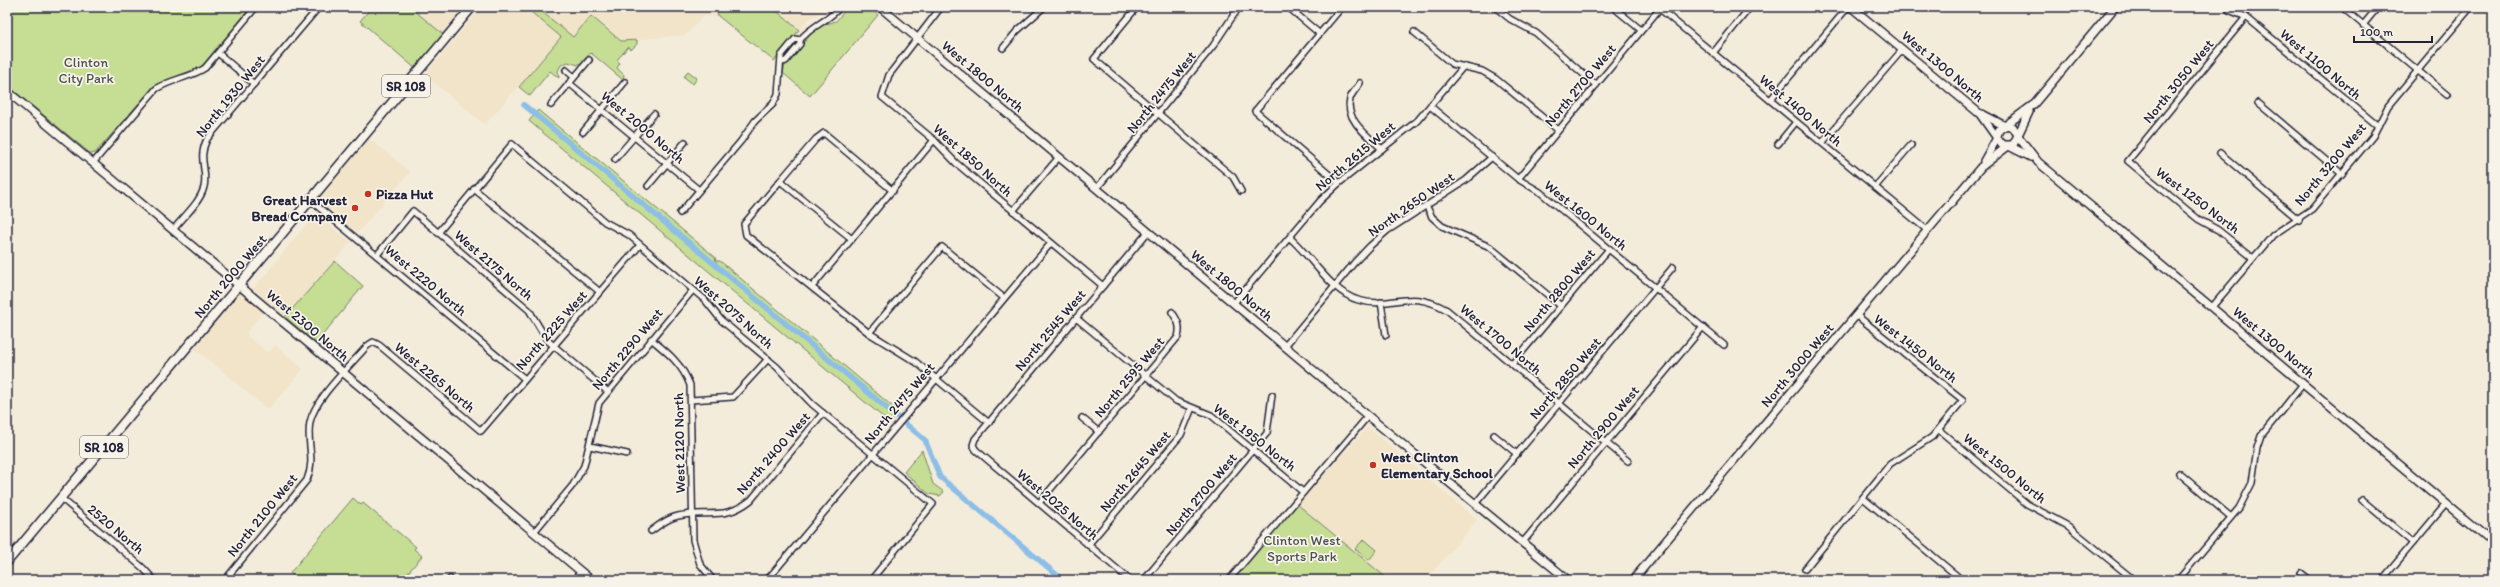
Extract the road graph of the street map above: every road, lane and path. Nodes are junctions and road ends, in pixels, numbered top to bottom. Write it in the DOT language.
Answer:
graph roads {
  1 [pos="256,7"];
  2 [pos="319,7"];
  3 [pos="472,7"];
  4 [pos="840,7"];
  5 [pos="880,7"];
  6 [pos="941,7"];
  7 [pos="1044,7"];
  8 [pos="1137,7"];
  9 [pos="1239,7"];
  10 [pos="1288,7"];
  11 [pos="1342,7"];
  12 [pos="1495,7"];
  13 [pos="1613,7"];
  14 [pos="1848,7"];
  15 [pos="1852,7"];
  16 [pos="2115,7"];
  17 [pos="2342,7"];
  18 [pos="2378,7"];
  19 [pos="2471,7"];
  20 [pos="1661,8"];
  21 [pos="2229,10"];
  22 [pos="1747,11"];
  23 [pos="2246,17"];
  24 [pos="2363,25"];
  25 [pos="1641,30"];
  26 [pos="1414,32"];
  27 [pos="1320,34"];
  28 [pos="917,38"];
  29 [pos="1003,48"];
  30 [pos="1902,49"];
  31 [pos="218,53"];
  32 [pos="1713,53"];
  33 [pos="588,60"];
  34 [pos="1464,66"];
  35 [pos="566,70"];
  36 [pos="2418,71"];
  37 [pos="574,77"];
  38 [pos="625,82"];
  39 [pos="569,83"];
  40 [pos="1360,83"];
  41 [pos="254,84"];
  42 [pos="1596,85"];
  43 [pos="7,91"];
  44 [pos="2447,95"];
  45 [pos="1770,100"];
  46 [pos="2258,103"];
  47 [pos="551,105"];
  48 [pos="2033,105"];
  49 [pos="1430,106"];
  50 [pos="602,110"];
  51 [pos="1157,113"];
  52 [pos="654,114"];
  53 [pos="1980,114"];
  54 [pos="1796,122"];
  55 [pos="2006,125"];
  56 [pos="2378,126"];
  57 [pos="1558,130"];
  58 [pos="583,132"];
  59 [pos="2018,135"];
  60 [pos="635,136"];
  61 [pos="1997,137"];
  62 [pos="934,140"];
  63 [pos="685,142"];
  64 [pos="1822,143"];
  65 [pos="1778,144"];
  66 [pos="1911,145"];
  67 [pos="2009,146"];
  68 [pos="1382,150"];
  69 [pos="2220,154"];
  70 [pos="1059,157"];
  71 [pos="1492,157"];
  72 [pos="615,159"];
  73 [pos="2128,161"];
  74 [pos="2038,162"];
  75 [pos="93,163"];
  76 [pos="666,163"];
  77 [pos="1981,166"];
  78 [pos="2342,174"];
  79 [pos="1518,179"];
  80 [pos="780,181"];
  81 [pos="1339,183"];
  82 [pos="648,186"];
  83 [pos="1875,187"];
  84 [pos="474,188"];
  85 [pos="1097,188"];
  86 [pos="699,190"];
  87 [pos="892,191"];
  88 [pos="1241,191"];
  89 [pos="310,200"];
  90 [pos="1426,205"];
  91 [pos="1013,211"];
  92 [pos="680,213"];
  93 [pos="2299,220"];
  94 [pos="173,230"];
  95 [pos="1927,230"];
  96 [pos="438,232"];
  97 [pos="1148,232"];
  98 [pos="1290,238"];
  99 [pos="852,240"];
  100 [pos="1051,243"];
  101 [pos="640,245"];
  102 [pos="1608,249"];
  103 [pos="377,255"];
  104 [pos="2253,258"];
  105 [pos="1673,267"];
  106 [pos="239,285"];
  107 [pos="1103,286"];
  108 [pos="1336,286"];
  109 [pos="812,287"];
  110 [pos="1656,288"];
  111 [pos="693,290"];
  112 [pos="600,292"];
  113 [pos="1004,298"];
  114 [pos="1381,302"];
  115 [pos="1234,303"];
  116 [pos="1561,306"];
  117 [pos="2212,307"];
  118 [pos="1172,312"];
  119 [pos="1856,315"];
  120 [pos="1076,318"];
  121 [pos="1703,327"];
  122 [pos="869,333"];
  123 [pos="1386,336"];
  124 [pos="651,339"];
  125 [pos="373,342"];
  126 [pos="1724,345"];
  127 [pos="554,346"];
  128 [pos="1285,346"];
  129 [pos="768,359"];
  130 [pos="1512,364"];
  131 [pos="345,373"];
  132 [pos="1146,376"];
  133 [pos="525,379"];
  134 [pos="936,379"];
  135 [pos="2303,384"];
  136 [pos="607,391"];
  137 [pos="1272,395"];
  138 [pos="691,400"];
  139 [pos="1559,403"];
  140 [pos="1192,408"];
  141 [pos="823,413"];
  142 [pos="1368,416"];
  143 [pos="1082,418"];
  144 [pos="989,423"];
  145 [pos="1939,430"];
  146 [pos="481,431"];
  147 [pos="1099,432"];
  148 [pos="1494,435"];
  149 [pos="1606,443"];
  150 [pos="973,445"];
  151 [pos="590,446"];
  152 [pos="1254,450"];
  153 [pos="627,454"];
  154 [pos="872,454"];
  155 [pos="1517,454"];
  156 [pos="1628,461"];
  157 [pos="2179,473"];
  158 [pos="1303,492"];
  159 [pos="61,498"];
  160 [pos="1863,498"];
  161 [pos="2362,500"];
  162 [pos="1039,503"];
  163 [pos="1475,504"];
  164 [pos="2446,504"];
  165 [pos="692,514"];
  166 [pos="2231,517"];
  167 [pos="651,531"];
  168 [pos="534,532"];
  169 [pos="1522,542"];
  170 [pos="2413,543"];
  171 [pos="2493,543"];
  172 [pos="1088,545"];
  173 [pos="7,562"];
  174 [pos="1805,569"];
  175 [pos="581,571"];
  176 [pos="2301,573"];
  177 [pos="227,579"];
  178 [pos="154,580"];
  179 [pos="574,580"];
  180 [pos="591,580"];
  181 [pos="713,580"];
  182 [pos="767,580"];
  183 [pos="871,580"];
  184 [pos="1130,580"];
  185 [pos="1144,580"];
  186 [pos="1229,580"];
  187 [pos="1568,580"];
  188 [pos="1634,580"];
  189 [pos="1962,580"];
  190 [pos="2134,580"];
  191 [pos="2178,580"];
  192 [pos="2310,580"];
  193 [pos="2382,580"];
  1 -- 31 [label="street"];
  2 -- 41 [label="street, North 1930 West"];
  3 -- 89 [label="main road, North 2000 West / SR 108"];
  4 -- 86 [label="street"];
  5 -- 28 [label="main road, West 1800 North"];
  6 -- 28 [label="street"];
  7 -- 29 [label="street"];
  8 -- 51 [label="street"];
  9 -- 51 [label="street, North 2475 West"];
  10 -- 27 [label="street"];
  11 -- 27 [label="street"];
  12 -- 42 [label="street"];
  13 -- 25 [label="street"];
  14 -- 45 [label="street"];
  15 -- 30 [label="main road, West 1300 North"];
  16 -- 48 [label="main road"];
  17 -- 24 [label="street"];
  18 -- 24 [label="street"];
  19 -- 36 [label="street, North 3200 West"];
  20 -- 25 [label="street, North 2700 West"];
  20 -- 32 [label="street, West 1400 North"];
  21 -- 23 [label="street, West 1100 North"];
  22 -- 32 [label="street"];
  23 -- 56 [label="street, West 1100 North"];
  23 -- 73 [label="street, North 3050 West"];
  24 -- 36 [label="street"];
  25 -- 42 [label="street, North 2700 West"];
  26 -- 34 [label="street"];
  27 -- 81 [label="street"];
  28 -- 62 [label="street, West 1850 North"];
  28 -- 70 [label="main road, West 1800 North"];
  30 -- 53 [label="main road, West 1300 North"];
  30 -- 64 [label="street"];
  31 -- 41 [label="street"];
  31 -- 75 [label="street"];
  32 -- 45 [label="street, West 1400 North"];
  33 -- 37 [label="street"];
  34 -- 49 [label="street, North 2615 West"];
  34 -- 57 [label="street"];
  35 -- 37 [label="street"];
  36 -- 44 [label="street"];
  36 -- 56 [label="street, North 3200 West"];
  37 -- 39 [label="street"];
  38 -- 50 [label="street"];
  39 -- 47 [label="street"];
  39 -- 50 [label="street, West 2000 North"];
  40 -- 68 [label="street"];
  41 -- 94 [label="street, North 1930 West"];
  42 -- 57 [label="street, North 2700 West"];
  43 -- 75 [label="main road, West 2300 North"];
  45 -- 54 [label="street, West 1400 North"];
  46 -- 78 [label="street"];
  48 -- 55 [label="main road"];
  48 -- 59 [label="main road"];
  49 -- 68 [label="street, North 2615 West"];
  49 -- 71 [label="street, West 1600 North"];
  50 -- 58 [label="street"];
  50 -- 60 [label="street, West 2000 North"];
  51 -- 85 [label="street, North 2475 West"];
  51 -- 88 [label="street"];
  52 -- 60 [label="street"];
  53 -- 55 [label="main road, West 1300 North"];
  53 -- 61 [label="main road, West 1300 North"];
  54 -- 64 [label="street, West 1400 North"];
  54 -- 65 [label="street"];
  55 -- 59 [label="main road"];
  55 -- 61 [label="main road"];
  56 -- 78 [label="street, North 3200 West"];
  57 -- 79 [label="street, North 2700 West"];
  59 -- 67 [label="main road"];
  59 -- 74 [label="main road, West 1300 North"];
  60 -- 72 [label="street"];
  60 -- 76 [label="street, West 2000 North"];
  61 -- 67 [label="main road"];
  61 -- 77 [label="main road, North 3000 West"];
  62 -- 87 [label="street"];
  62 -- 91 [label="street, West 1850 North"];
  63 -- 76 [label="street"];
  64 -- 83 [label="street, West 1400 North"];
  66 -- 83 [label="street"];
  67 -- 74 [label="main road, West 1300 North"];
  67 -- 77 [label="main road, North 3000 West"];
  68 -- 81 [label="street, North 2615 West"];
  69 -- 93 [label="street"];
  70 -- 85 [label="main road, West 1800 North"];
  70 -- 91 [label="street"];
  71 -- 79 [label="street, West 1600 North"];
  71 -- 90 [label="street, North 2650 West"];
  73 -- 104 [label="street, West 1250 North"];
  74 -- 117 [label="main road, West 1300 North"];
  75 -- 94 [label="main road, West 2300 North"];
  76 -- 82 [label="street"];
  76 -- 86 [label="street, West 2000 North"];
  77 -- 95 [label="main road, North 3000 West"];
  78 -- 93 [label="street, North 3200 West"];
  79 -- 102 [label="street, West 1600 North"];
  80 -- 87 [label="street"];
  80 -- 99 [label="street"];
  80 -- 109 [label="street"];
  81 -- 98 [label="street, North 2615 West"];
  83 -- 95 [label="street, West 1400 North"];
  84 -- 96 [label="street"];
  84 -- 101 [label="street, West 2075 North"];
  84 -- 112 [label="street"];
  85 -- 97 [label="main road, West 1800 North"];
  86 -- 92 [label="street"];
  87 -- 99 [label="street"];
  89 -- 103 [label="street, West 2220 North"];
  89 -- 106 [label="main road, North 2000 West / SR 108"];
  90 -- 108 [label="street, North 2650 West"];
  90 -- 116 [label="street"];
  91 -- 100 [label="street, West 1850 North"];
  93 -- 104 [label="street, North 3200 West"];
  94 -- 106 [label="main road, West 2300 North"];
  95 -- 119 [label="main road, North 3000 West"];
  96 -- 103 [label="street, West 2175 North"];
  96 -- 127 [label="street, West 2175 North"];
  97 -- 107 [label="street, North 2545 West"];
  97 -- 115 [label="main road, West 1800 North"];
  98 -- 108 [label="street, West 1700 North"];
  98 -- 115 [label="street, North 2615 West"];
  99 -- 109 [label="street"];
  100 -- 107 [label="street, West 1850 North"];
  100 -- 113 [label="street, North 2475 West"];
  101 -- 111 [label="street, West 2075 North"];
  101 -- 112 [label="street, North 2225 West"];
  102 -- 110 [label="street, West 1600 North"];
  102 -- 116 [label="street, North 2800 West"];
  103 -- 133 [label="street, West 2220 North"];
  104 -- 117 [label="street, North 3200 West"];
  105 -- 110 [label="street, North 2850 West"];
  106 -- 131 [label="main road, West 2300 North"];
  106 -- 159 [label="main road, North 2000 West / SR 108"];
  107 -- 120 [label="street, North 2545 West"];
  108 -- 114 [label="street, West 1700 North"];
  108 -- 128 [label="street, North 2650 West"];
  109 -- 122 [label="street"];
  110 -- 121 [label="street, West 1600 North"];
  110 -- 139 [label="street, North 2850 West"];
  111 -- 124 [label="street, North 2290 West"];
  111 -- 129 [label="street, West 2075 North"];
  112 -- 127 [label="street, North 2225 West"];
  113 -- 122 [label="street"];
  113 -- 134 [label="street, North 2475 West"];
  114 -- 123 [label="street"];
  114 -- 130 [label="street, West 1700 North"];
  115 -- 128 [label="main road, West 1800 North"];
  116 -- 130 [label="street, North 2800 West"];
  117 -- 135 [label="main road, West 1300 North"];
  118 -- 132 [label="street, North 2595 West"];
  119 -- 145 [label="street, West 1450 North"];
  119 -- 188 [label="main road, North 3000 West"];
  120 -- 132 [label="street, West 1950 North"];
  120 -- 144 [label="street, North 2545 West"];
  121 -- 126 [label="street, West 1600 North"];
  121 -- 149 [label="street, North 2900 West"];
  122 -- 134 [label="street"];
  124 -- 136 [label="street, North 2290 West"];
  124 -- 138 [label="street, West 2120 North"];
  125 -- 131 [label="street, North 2100 West"];
  125 -- 146 [label="street, West 2265 North"];
  127 -- 133 [label="street, North 2225 West"];
  127 -- 136 [label="street, West 2175 North"];
  128 -- 142 [label="main road, West 1800 North"];
  129 -- 138 [label="street"];
  129 -- 141 [label="street, West 2075 North"];
  130 -- 139 [label="street, West 1700 North"];
  131 -- 168 [label="main road, West 2300 North"];
  131 -- 177 [label="street, North 2100 West"];
  132 -- 140 [label="street, West 1950 North"];
  132 -- 147 [label="street, North 2595 West"];
  133 -- 146 [label="street, North 2225 West"];
  134 -- 144 [label="street"];
  134 -- 154 [label="street, North 2475 West"];
  135 -- 164 [label="main road, West 1300 North"];
  135 -- 166 [label="street"];
  136 -- 151 [label="street, North 2290 West"];
  137 -- 152 [label="street, North 2700 West"];
  138 -- 165 [label="street, West 2120 North"];
  139 -- 149 [label="street, West 1700 North"];
  139 -- 155 [label="street, North 2850 West"];
  140 -- 152 [label="street, West 1950 North"];
  140 -- 172 [label="street, North 2645 West"];
  141 -- 154 [label="street, West 2075 North"];
  141 -- 165 [label="street, North 2400 West"];
  142 -- 158 [label="street"];
  142 -- 163 [label="main road, West 1800 North"];
  143 -- 147 [label="street, North 2595 West"];
  144 -- 150 [label="street, North 2545 West"];
  145 -- 160 [label="street"];
  145 -- 190 [label="street, West 1500 North"];
  147 -- 162 [label="street, North 2595 West"];
  148 -- 155 [label="street"];
  149 -- 156 [label="street, West 1700 North"];
  149 -- 169 [label="street, North 2900 West"];
  150 -- 162 [label="street, West 2025 North"];
  151 -- 153 [label="street"];
  151 -- 168 [label="street, North 2290 West"];
  152 -- 158 [label="street, West 1950 North"];
  152 -- 185 [label="street, North 2700 West"];
  154 -- 182 [label="street, North 2475 West"];
  154 -- 183 [label="street, West 2075 North"];
  155 -- 163 [label="street, North 2850 West"];
  157 -- 166 [label="street"];
  158 -- 186 [label="street"];
  159 -- 173 [label="main road, North 2000 West / SR 108"];
  159 -- 178 [label="street, 2520 North"];
  160 -- 174 [label="street"];
  160 -- 189 [label="street"];
  161 -- 170 [label="street"];
  162 -- 172 [label="street, West 2025 North"];
  163 -- 169 [label="main road, West 1800 North"];
  164 -- 170 [label="street"];
  164 -- 171 [label="main road, West 1300 North"];
  165 -- 167 [label="street, North 2400 West"];
  165 -- 181 [label="street, West 2120 North"];
  166 -- 191 [label="street"];
  168 -- 175 [label="main road, West 2300 North"];
  169 -- 187 [label="main road, West 1800 North"];
  170 -- 193 [label="street"];
  172 -- 184 [label="street, West 2025 North"];
  175 -- 179 [label="street"];
  175 -- 180 [label="main road, West 2300 North"];
  176 -- 192 [label="street"];
}
